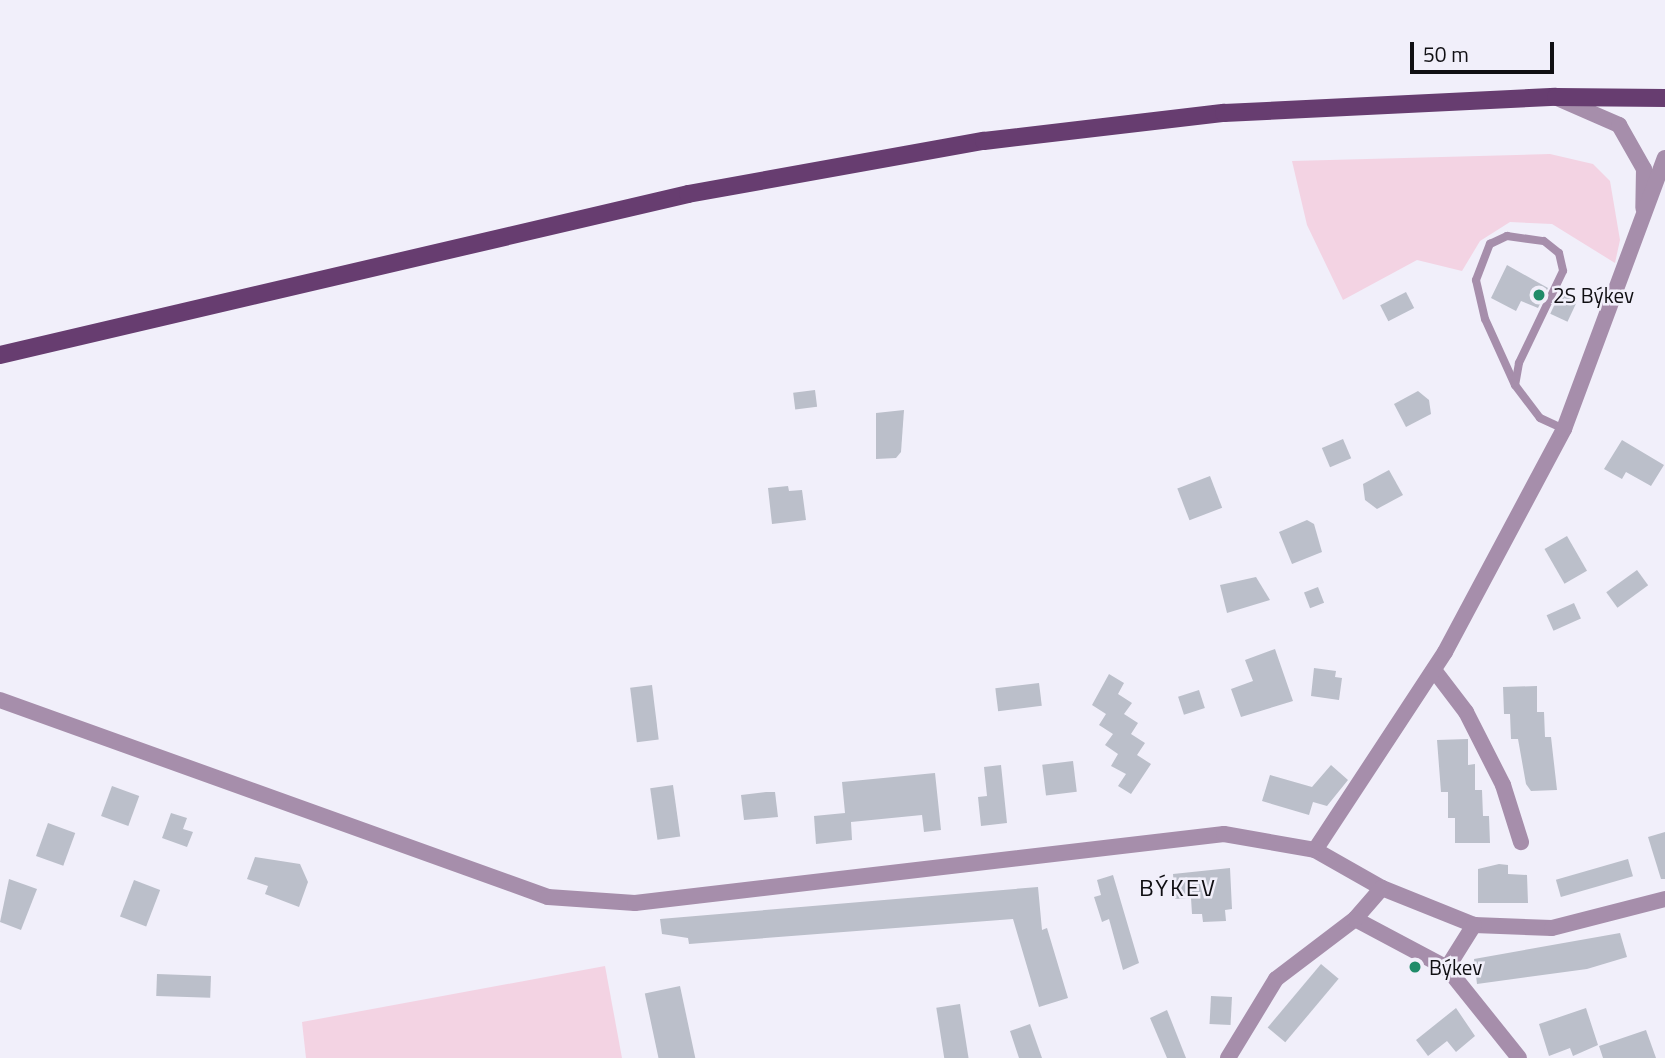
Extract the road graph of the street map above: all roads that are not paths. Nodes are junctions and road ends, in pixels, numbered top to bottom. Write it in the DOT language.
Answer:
graph roads {
  1 [pos="1556,97"];
  2 [pos="1665,98"];
  3 [pos="1665,158"];
  4 [pos="1642,224"];
  5 [pos="0,355"];
  6 [pos="1515,384"];
  7 [pos="1564,429"];
  8 [pos="1434,670"];
  9 [pos="0,700"];
  10 [pos="1521,842"];
  11 [pos="1315,850"];
  12 [pos="1382,888"];
  13 [pos="1665,899"];
  14 [pos="1355,919"];
  15 [pos="1474,925"];
  16 [pos="1447,968"];
  17 [pos="1228,1058"];
  18 [pos="1519,1058"];
  1 -- 2 [label="main road"];
  1 -- 4 [label="street"];
  1 -- 5 [label="main road"];
  3 -- 4 [label="street"];
  4 -- 7 [label="street"];
  6 -- 6 [label="lane"];
  6 -- 7 [label="lane"];
  7 -- 8 [label="street"];
  8 -- 10 [label="street"];
  8 -- 11 [label="street"];
  9 -- 11 [label="street"];
  11 -- 12 [label="street"];
  12 -- 14 [label="street"];
  12 -- 15 [label="street"];
  13 -- 15 [label="street"];
  14 -- 16 [label="street"];
  14 -- 17 [label="street"];
  15 -- 16 [label="street"];
  16 -- 18 [label="street"];
}
